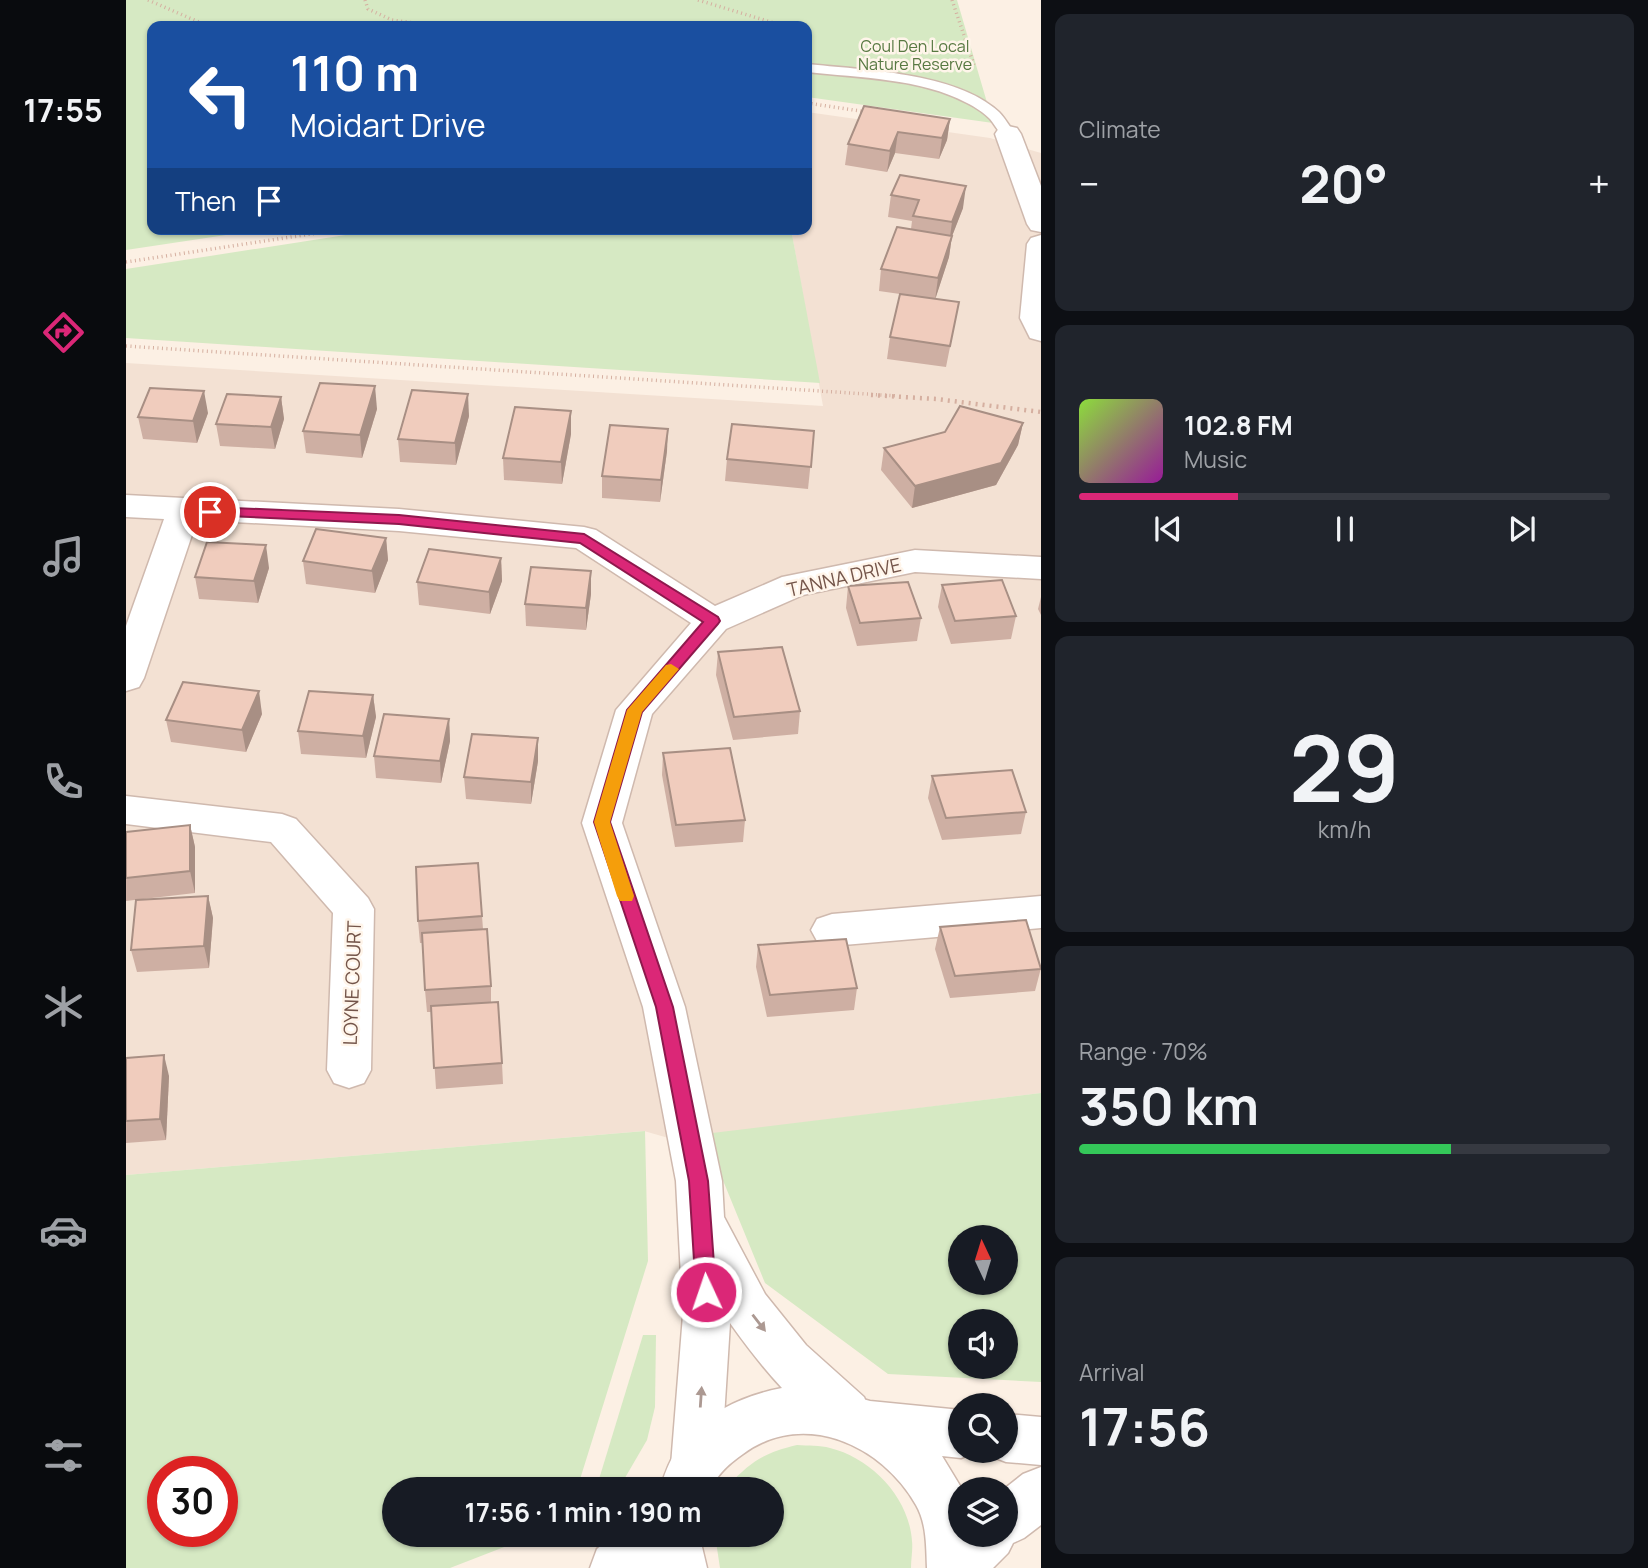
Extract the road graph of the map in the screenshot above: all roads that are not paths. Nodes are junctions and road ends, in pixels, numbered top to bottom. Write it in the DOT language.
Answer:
graph roads {
  1 [pos="812,69"];
  2 [pos="1008,134"];
  3 [pos="1041,224"];
  4 [pos="1041,244"];
  5 [pos="1041,332"];
  6 [pos="126,506"];
  7 [pos="183,511"];
  8 [pos="1041,568"];
  9 [pos="713,621"];
  10 [pos="126,678"];
  11 [pos="126,810"];
  12 [pos="1041,912"];
  13 [pos="832,930"];
  14 [pos="349,1070"];
  15 [pos="703,1220"];
  16 [pos="855,1419"];
  17 [pos="948,1432"];
  18 [pos="1018,1439"];
  19 [pos="1041,1441"];
  20 [pos="691,1477"];
  21 [pos="1041,1492"];
  22 [pos="1018,1510"];
  23 [pos="638,1547"];
  24 [pos="676,1547"];
  25 [pos="977,1547"];
  26 [pos="616,1568"];
  27 [pos="681,1568"];
  28 [pos="954,1568"];
  1 -- 2 [label="lane"];
  2 -- 3 [label="street"];
  4 -- 5 [label="street"];
  6 -- 7 [label="street"];
  7 -- 9 [label="street"];
  7 -- 10 [label="street"];
  8 -- 9 [label="street, TANNA DRIVE"];
  9 -- 15 [label="street, TANNA DRIVE"];
  11 -- 14 [label="street, LOYNE COURT"];
  12 -- 13 [label="street"];
  15 -- 16 [label="street, TANNA DRIVE, one-way"];
  20 -- 15 [label="street, TANNA DRIVE, one-way"];
  16 -- 17 [label="street"];
  16 -- 20 [label="street"];
  16 -- 28 [label="street"];
  18 -- 19 [label="street"];
  21 -- 22 [label="street"];
  23 -- 26 [label="street"];
  24 -- 27 [label="street"];
  25 -- 28 [label="street"];
}
